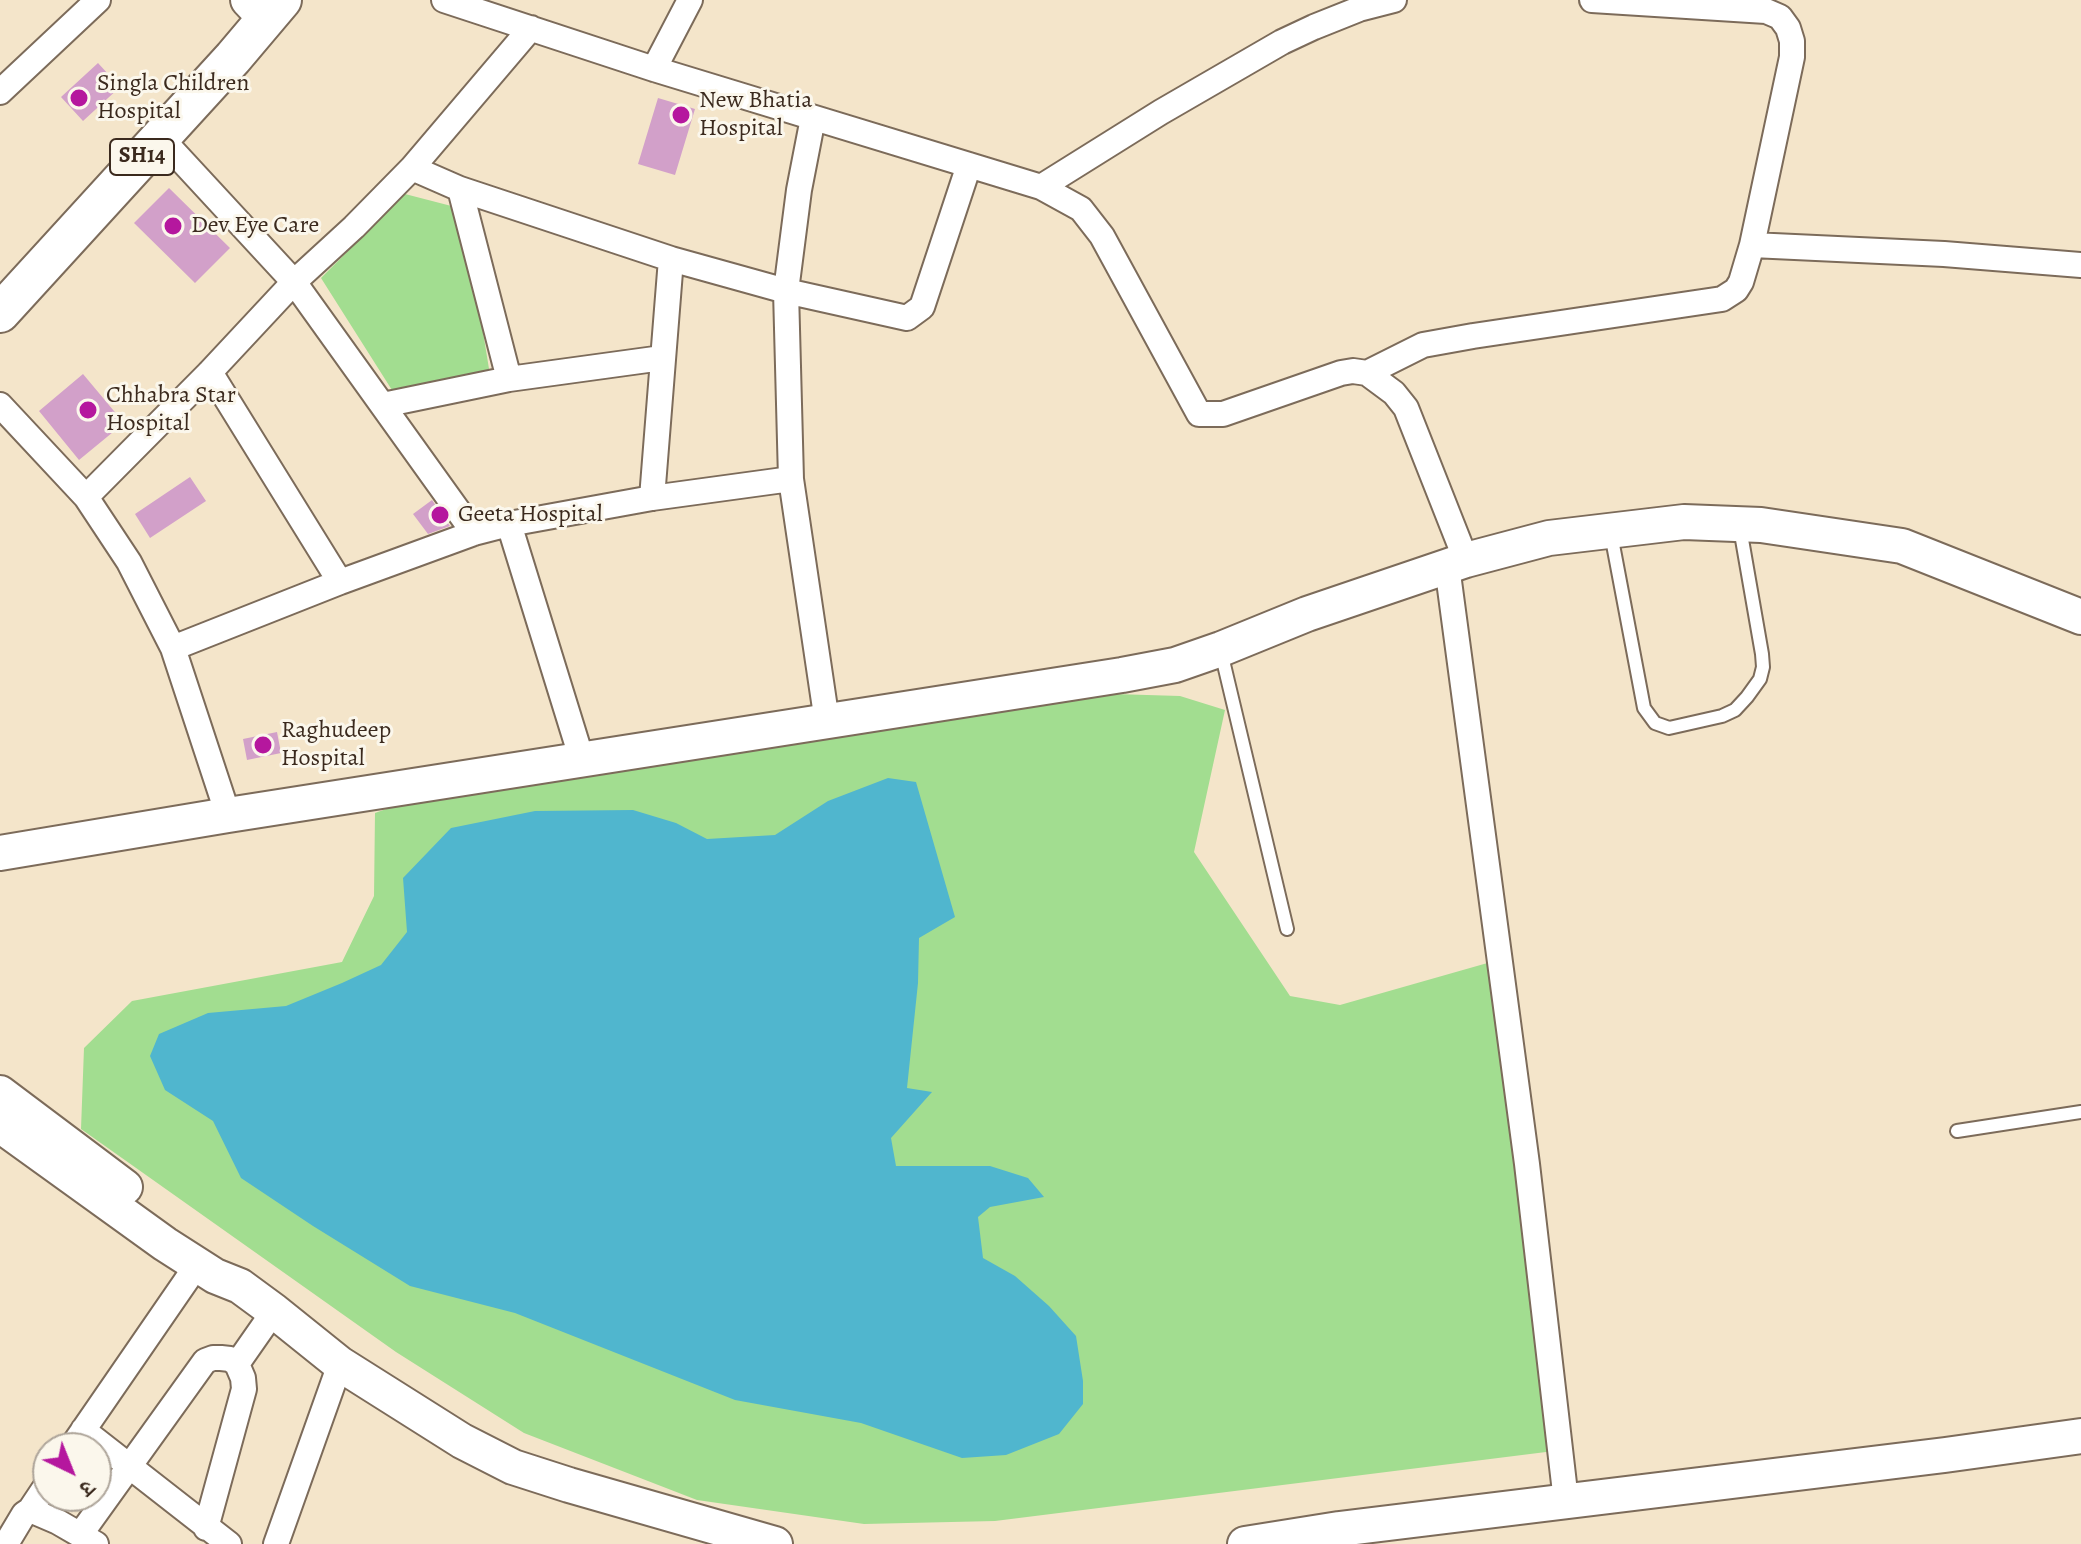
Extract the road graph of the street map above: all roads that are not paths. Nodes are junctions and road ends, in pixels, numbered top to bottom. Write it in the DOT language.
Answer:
graph roads {
  1 [pos="98,0"];
  2 [pos="444,0"];
  3 [pos="690,0"];
  4 [pos="1394,0"];
  5 [pos="1592,0"];
  6 [pos="271,4"];
  7 [pos="531,28"];
  8 [pos="654,69"];
  9 [pos="0,92"];
  10 [pos="813,118"];
  11 [pos="160,137"];
  12 [pos="969,165"];
  13 [pos="412,168"];
  14 [pos="1041,187"];
  15 [pos="460,189"];
  16 [pos="1752,245"];
  17 [pos="671,259"];
  18 [pos="2081,265"];
  19 [pos="294,282"];
  20 [pos="786,291"];
  21 [pos="0,313"];
  22 [pos="662,358"];
  23 [pos="210,372"];
  24 [pos="1367,373"];
  25 [pos="509,379"];
  26 [pos="0,405"];
  27 [pos="383,405"];
  28 [pos="791,479"];
  29 [pos="86,497"];
  30 [pos="652,498"];
  31 [pos="509,524"];
  32 [pos="1740,525"];
  33 [pos="1610,531"];
  34 [pos="474,533"];
  35 [pos="1456,563"];
  36 [pos="340,582"];
  37 [pos="2081,617"];
  38 [pos="173,648"];
  39 [pos="1221,649"];
  40 [pos="827,722"];
  41 [pos="582,760"];
  42 [pos="228,815"];
  43 [pos="0,853"];
  44 [pos="1287,929"];
  45 [pos="0,1093"];
  46 [pos="2081,1112"];
  47 [pos="0,1125"];
  48 [pos="1957,1131"];
  49 [pos="197,1265"];
  50 [pos="240,1286"];
  51 [pos="274,1311"];
  52 [pos="237,1364"];
  53 [pos="340,1364"];
  54 [pos="82,1432"];
  55 [pos="2081,1436"];
  56 [pos="112,1458"];
  57 [pos="129,1467"];
  58 [pos="1566,1501"];
  59 [pos="32,1507"];
  60 [pos="30,1510"];
  61 [pos="206,1528"];
  62 [pos="88,1539"];
  63 [pos="756,1541"];
  64 [pos="6,1544"];
  65 [pos="229,1544"];
  66 [pos="276,1544"];
  67 [pos="1245,1544"];
  1 -- 9 [label="street"];
  2 -- 7 [label="street"];
  3 -- 8 [label="street"];
  4 -- 14 [label="street"];
  5 -- 16 [label="street"];
  6 -- 11 [label="main road, SH14"];
  7 -- 8 [label="street"];
  7 -- 13 [label="street"];
  8 -- 10 [label="street"];
  10 -- 12 [label="street"];
  10 -- 20 [label="street"];
  11 -- 19 [label="street"];
  11 -- 21 [label="main road, SH14"];
  12 -- 14 [label="street"];
  12 -- 20 [label="street"];
  13 -- 15 [label="street"];
  13 -- 19 [label="street"];
  14 -- 24 [label="street"];
  15 -- 17 [label="street"];
  15 -- 25 [label="street"];
  16 -- 18 [label="street"];
  16 -- 24 [label="street"];
  17 -- 20 [label="street"];
  17 -- 22 [label="street"];
  19 -- 23 [label="street"];
  19 -- 27 [label="street"];
  20 -- 28 [label="street"];
  22 -- 25 [label="street"];
  22 -- 30 [label="street"];
  23 -- 29 [label="street"];
  23 -- 36 [label="street"];
  24 -- 35 [label="street"];
  25 -- 27 [label="street"];
  26 -- 29 [label="street"];
  27 -- 34 [label="street"];
  28 -- 30 [label="street"];
  28 -- 40 [label="street"];
  29 -- 38 [label="street"];
  30 -- 31 [label="street"];
  31 -- 34 [label="street"];
  31 -- 41 [label="street"];
  32 -- 33 [label="street"];
  32 -- 33 [label="lane"];
  32 -- 37 [label="street"];
  33 -- 35 [label="street"];
  34 -- 36 [label="street"];
  35 -- 39 [label="street"];
  35 -- 58 [label="street"];
  36 -- 38 [label="street"];
  38 -- 42 [label="street"];
  39 -- 40 [label="street"];
  39 -- 44 [label="lane"];
  40 -- 41 [label="street"];
  41 -- 42 [label="street"];
  42 -- 43 [label="street"];
  45 -- 50 [label="street"];
  46 -- 48 [label="lane"];
  47 -- 49 [label="street"];
  49 -- 50 [label="street"];
  49 -- 54 [label="street"];
  50 -- 51 [label="street"];
  51 -- 52 [label="street"];
  51 -- 53 [label="street"];
  52 -- 57 [label="street"];
  52 -- 61 [label="street"];
  53 -- 63 [label="street"];
  53 -- 66 [label="street"];
  55 -- 58 [label="street"];
  56 -- 57 [label="street"];
  57 -- 61 [label="street"];
  57 -- 62 [label="street"];
  58 -- 67 [label="street"];
  59 -- 60 [label="street"];
  60 -- 62 [label="street"];
  60 -- 64 [label="street"];
  61 -- 65 [label="street"];
}
